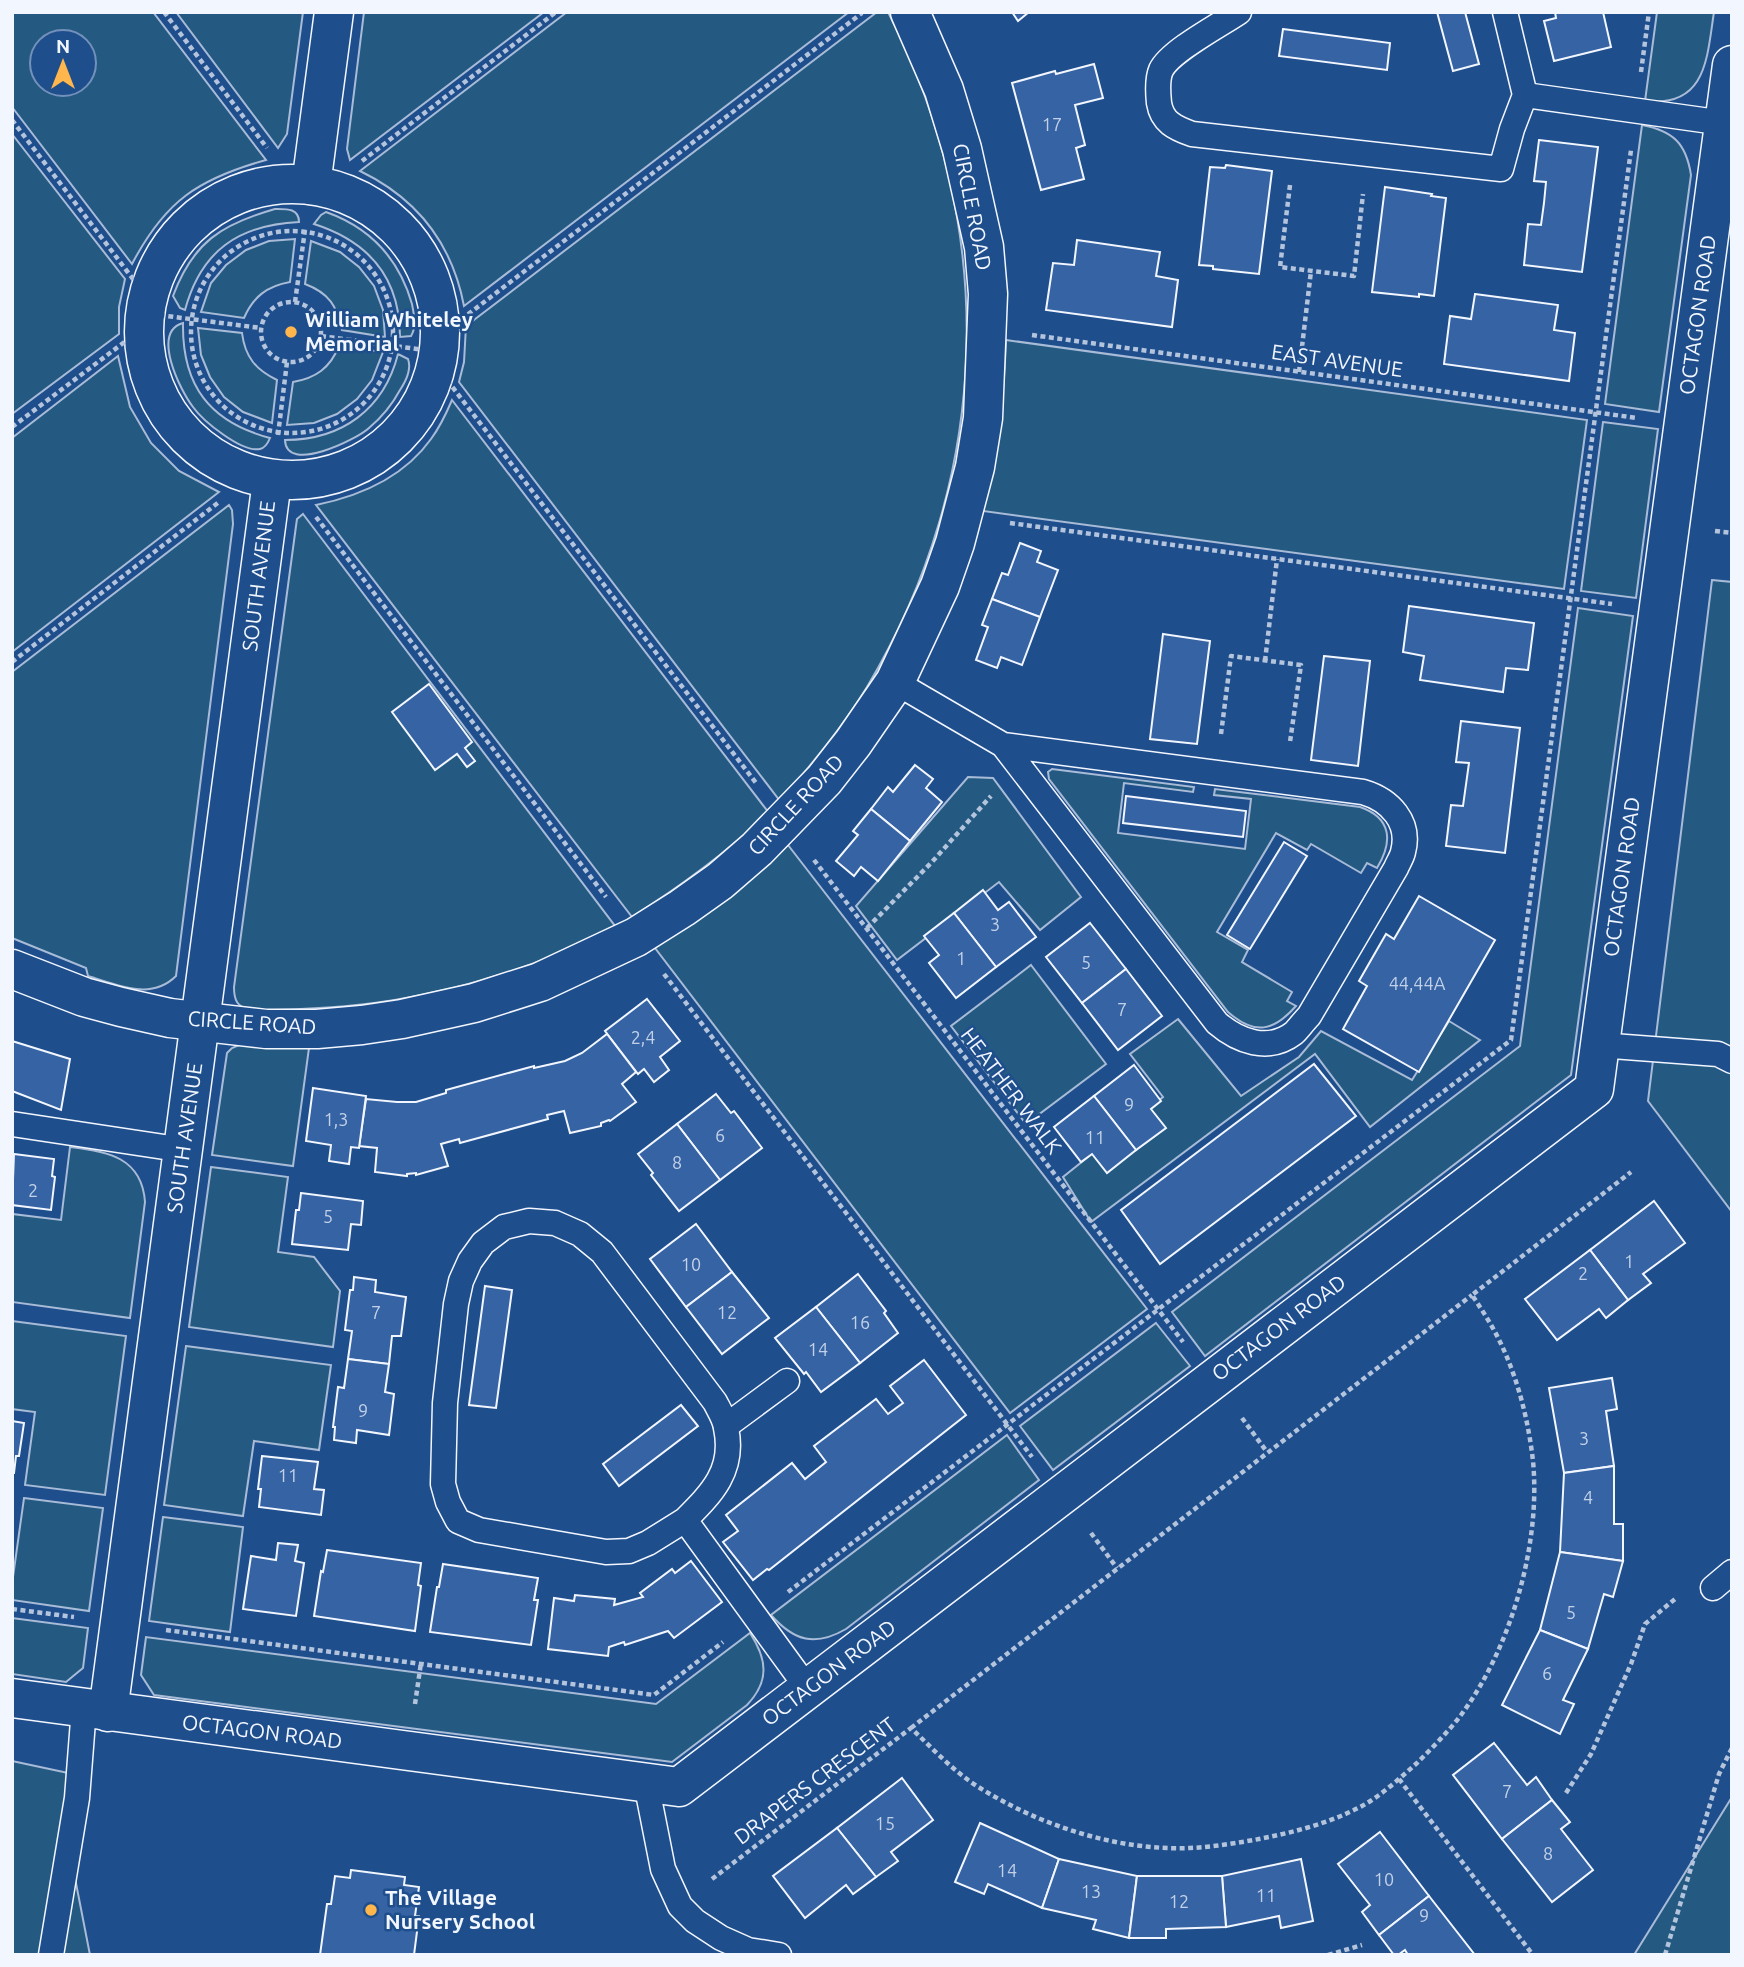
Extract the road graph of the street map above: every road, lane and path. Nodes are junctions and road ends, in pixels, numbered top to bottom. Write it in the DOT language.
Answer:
graph roads {
  1 [pos="164,12"];
  2 [pos="334,12"];
  3 [pos="556,12"];
  4 [pos="863,12"];
  5 [pos="910,12"];
  6 [pos="1239,12"];
  7 [pos="1505,12"];
  8 [pos="1649,12"];
  9 [pos="1732,65"];
  10 [pos="1525,95"];
  11 [pos="1636,111"];
  12 [pos="12,120"];
  13 [pos="1724,123"];
  14 [pos="1295,146"];
  15 [pos="1368,154"];
  16 [pos="311,185"];
  17 [pos="305,231"];
  18 [pos="1311,271"];
  19 [pos="295,302"];
  20 [pos="144,312"];
  21 [pos="190,319"];
  22 [pos="261,328"];
  23 [pos="987,329"];
  24 [pos="321,336"];
  25 [pos="393,345"];
  26 [pos="439,351"];
  27 [pos="287,362"];
  28 [pos="1299,372"];
  29 [pos="1595,412"];
  30 [pos="1683,424"];
  31 [pos="12,427"];
  32 [pos="278,433"];
  33 [pos="271,479"];
  34 [pos="962,517"];
  35 [pos="1278,559"];
  36 [pos="1570,598"];
  37 [pos="1658,610"];
  38 [pos="1265,661"];
  39 [pos="12,662"];
  40 [pos="895,682"];
  41 [pos="1003,745"];
  42 [pos="1018,766"];
  43 [pos="1216,773"];
  44 [pos="1285,782"];
  45 [pos="785,822"];
  46 [pos="867,928"];
  47 [pos="636,937"];
  48 [pos="12,968"];
  49 [pos="201,1021"];
  50 [pos="1599,1045"];
  51 [pos="1732,1061"];
  52 [pos="12,1124"];
  53 [pos="184,1150"];
  54 [pos="1631,1172"];
  55 [pos="1472,1295"];
  56 [pos="1158,1309"];
  57 [pos="1212,1380"];
  58 [pos="787,1381"];
  59 [pos="1007,1425"];
  60 [pos="726,1426"];
  61 [pos="1062,1495"];
  62 [pos="685,1520"];
  63 [pos="1732,1572"];
  64 [pos="1713,1587"];
  65 [pos="12,1609"];
  66 [pos="755,1617"];
  67 [pos="120,1623"];
  68 [pos="808,1689"];
  69 [pos="12,1698"];
  70 [pos="96,1710"];
  71 [pos="911,1728"];
  72 [pos="1732,1748"];
  73 [pos="1399,1779"];
  74 [pos="646,1783"];
  75 [pos="1566,1793"];
  76 [pos="680,1906"];
  77 [pos="1362,1945"];
  78 [pos="51,1955"];
  79 [pos="779,1955"];
  80 [pos="1328,1955"];
  81 [pos="1533,1955"];
  82 [pos="1665,1955"];
  1 -- 16 [label="path"];
  2 -- 16 [label="street"];
  3 -- 16 [label="path"];
  4 -- 26 [label="path"];
  5 -- 23 [label="street, CIRCLE ROAD"];
  6 -- 14 [label="lane"];
  7 -- 10 [label="lane"];
  8 -- 11 [label="path"];
  9 -- 13 [label="street, OCTAGON ROAD"];
  10 -- 11 [label="lane"];
  10 -- 15 [label="lane"];
  11 -- 13 [label="lane"];
  11 -- 29 [label="path"];
  12 -- 20 [label="path"];
  13 -- 30 [label="street, OCTAGON ROAD"];
  14 -- 15 [label="lane"];
  14 -- 18 [label="path"];
  15 -- 18 [label="path"];
  16 -- 17 [label="path"];
  16 -- 20 [label="street"];
  16 -- 26 [label="street"];
  17 -- 19 [label="path"];
  17 -- 21 [label="path"];
  17 -- 25 [label="path"];
  18 -- 28 [label="path"];
  19 -- 22 [label="path"];
  19 -- 24 [label="path"];
  20 -- 21 [label="path"];
  20 -- 31 [label="path"];
  20 -- 33 [label="street"];
  21 -- 22 [label="path"];
  21 -- 32 [label="path"];
  22 -- 27 [label="path"];
  23 -- 28 [label="path, EAST AVENUE"];
  23 -- 34 [label="street, CIRCLE ROAD"];
  24 -- 25 [label="path"];
  24 -- 27 [label="path"];
  25 -- 26 [label="path"];
  25 -- 32 [label="path"];
  26 -- 33 [label="street"];
  26 -- 45 [label="path, HEATHER WALK"];
  27 -- 32 [label="path"];
  28 -- 29 [label="path, EAST AVENUE"];
  29 -- 30 [label="path, EAST AVENUE"];
  29 -- 36 [label="path"];
  30 -- 37 [label="street, OCTAGON ROAD"];
  32 -- 33 [label="path"];
  33 -- 39 [label="path"];
  33 -- 47 [label="path"];
  33 -- 49 [label="street, SOUTH AVENUE"];
  34 -- 35 [label="path"];
  34 -- 40 [label="street, CIRCLE ROAD"];
  35 -- 36 [label="path"];
  35 -- 38 [label="path"];
  36 -- 37 [label="path"];
  36 -- 56 [label="path"];
  37 -- 50 [label="street, OCTAGON ROAD"];
  38 -- 43 [label="path"];
  38 -- 44 [label="path"];
  40 -- 41 [label="lane"];
  40 -- 45 [label="street, CIRCLE ROAD"];
  41 -- 42 [label="lane"];
  41 -- 43 [label="lane"];
  42 -- 44 [label="lane"];
  42 -- 46 [label="path"];
  43 -- 44 [label="lane"];
  45 -- 46 [label="path, HEATHER WALK"];
  45 -- 47 [label="street, CIRCLE ROAD"];
  46 -- 56 [label="path, HEATHER WALK"];
  47 -- 49 [label="street, CIRCLE ROAD"];
  47 -- 59 [label="path"];
  48 -- 49 [label="street, CIRCLE ROAD"];
  49 -- 53 [label="street, SOUTH AVENUE"];
  50 -- 51 [label="lane"];
  50 -- 57 [label="street, OCTAGON ROAD"];
  52 -- 53 [label="lane"];
  53 -- 67 [label="street, SOUTH AVENUE"];
  54 -- 55 [label="path"];
  55 -- 71 [label="path"];
  55 -- 73 [label="path, DRAPERS CRESCENT"];
  56 -- 57 [label="path, HEATHER WALK"];
  56 -- 59 [label="path"];
  57 -- 61 [label="street, OCTAGON ROAD"];
  58 -- 60 [label="lane"];
  59 -- 61 [label="path"];
  59 -- 66 [label="path"];
  60 -- 62 [label="lane"];
  60 -- 62 [label="lane"];
  61 -- 68 [label="street, OCTAGON ROAD"];
  62 -- 66 [label="lane"];
  63 -- 64 [label="lane"];
  64 -- 75 [label="path"];
  65 -- 67 [label="path"];
  66 -- 67 [label="path"];
  66 -- 68 [label="lane"];
  67 -- 70 [label="street, SOUTH AVENUE"];
  68 -- 74 [label="street, OCTAGON ROAD"];
  69 -- 70 [label="street, OCTAGON ROAD"];
  70 -- 74 [label="street, OCTAGON ROAD"];
  70 -- 78 [label="lane"];
  71 -- 73 [label="path, DRAPERS CRESCENT"];
  71 -- 76 [label="path, DRAPERS CRESCENT"];
  72 -- 82 [label="path"];
  73 -- 81 [label="path"];
  74 -- 76 [label="lane"];
  76 -- 79 [label="lane"];
  77 -- 80 [label="path"];
}
